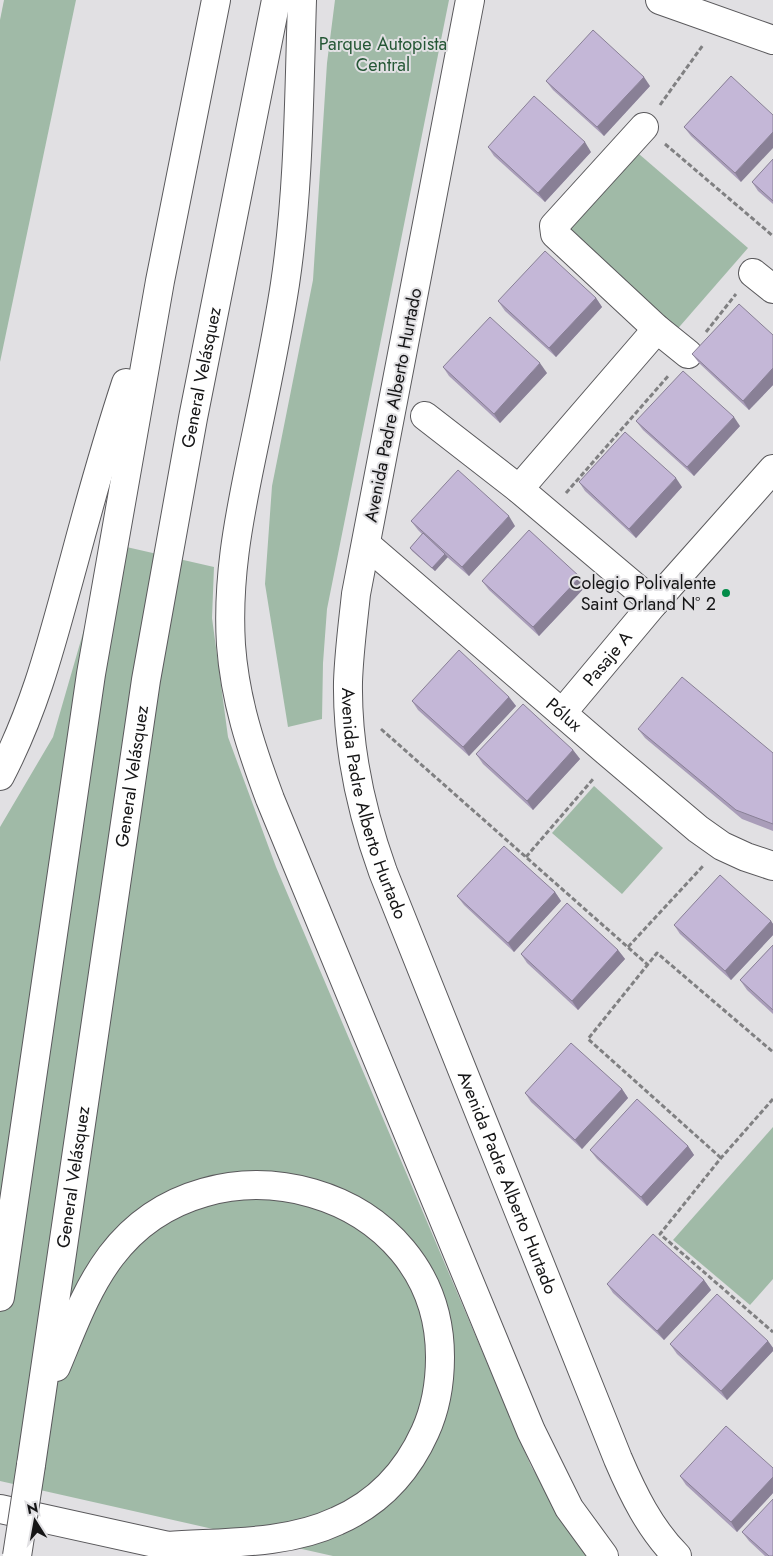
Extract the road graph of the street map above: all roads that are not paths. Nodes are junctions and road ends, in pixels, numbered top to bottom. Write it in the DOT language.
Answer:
graph roads {
  1 [pos="216,0"];
  2 [pos="276,0"];
  3 [pos="302,0"];
  4 [pos="470,0"];
  5 [pos="660,0"];
  6 [pos="695,6"];
  7 [pos="773,40"];
  8 [pos="644,127"];
  9 [pos="160,281"];
  10 [pos="657,328"];
  11 [pos="688,354"];
  12 [pos="425,416"];
  13 [pos="773,469"];
  14 [pos="519,489"];
  15 [pos="367,545"];
  16 [pos="654,603"];
  17 [pos="562,713"];
  18 [pos="0,776"];
  19 [pos="773,866"];
  20 [pos="0,1298"];
  21 [pos="40,1408"];
  22 [pos="0,1509"];
  23 [pos="168,1546"];
  24 [pos="17,1556"];
  25 [pos="214,1556"];
  26 [pos="604,1556"];
  27 [pos="677,1556"];
  1 -- 9 [label="main road"];
  2 -- 21 [label="main road, General Velásquez"];
  3 -- 26 [label="main road"];
  4 -- 15 [label="main road, Avenida Padre Alberto Hurtado"];
  5 -- 6 [label="main road"];
  6 -- 7 [label="main road"];
  8 -- 10 [label="main road"];
  9 -- 18 [label="main road"];
  9 -- 20 [label="main road"];
  10 -- 11 [label="main road"];
  10 -- 14 [label="main road"];
  12 -- 14 [label="main road"];
  13 -- 16 [label="main road, Pasaje A"];
  14 -- 16 [label="main road"];
  15 -- 17 [label="main road, Pólux"];
  15 -- 27 [label="main road, Avenida Padre Alberto Hurtado"];
  16 -- 17 [label="main road, Pasaje A"];
  17 -- 19 [label="main road, Pólux"];
  21 -- 23 [label="main road"];
  21 -- 24 [label="main road, General Velásquez, bridge"];
  22 -- 23 [label="main road"];
  23 -- 25 [label="main road"];
}
